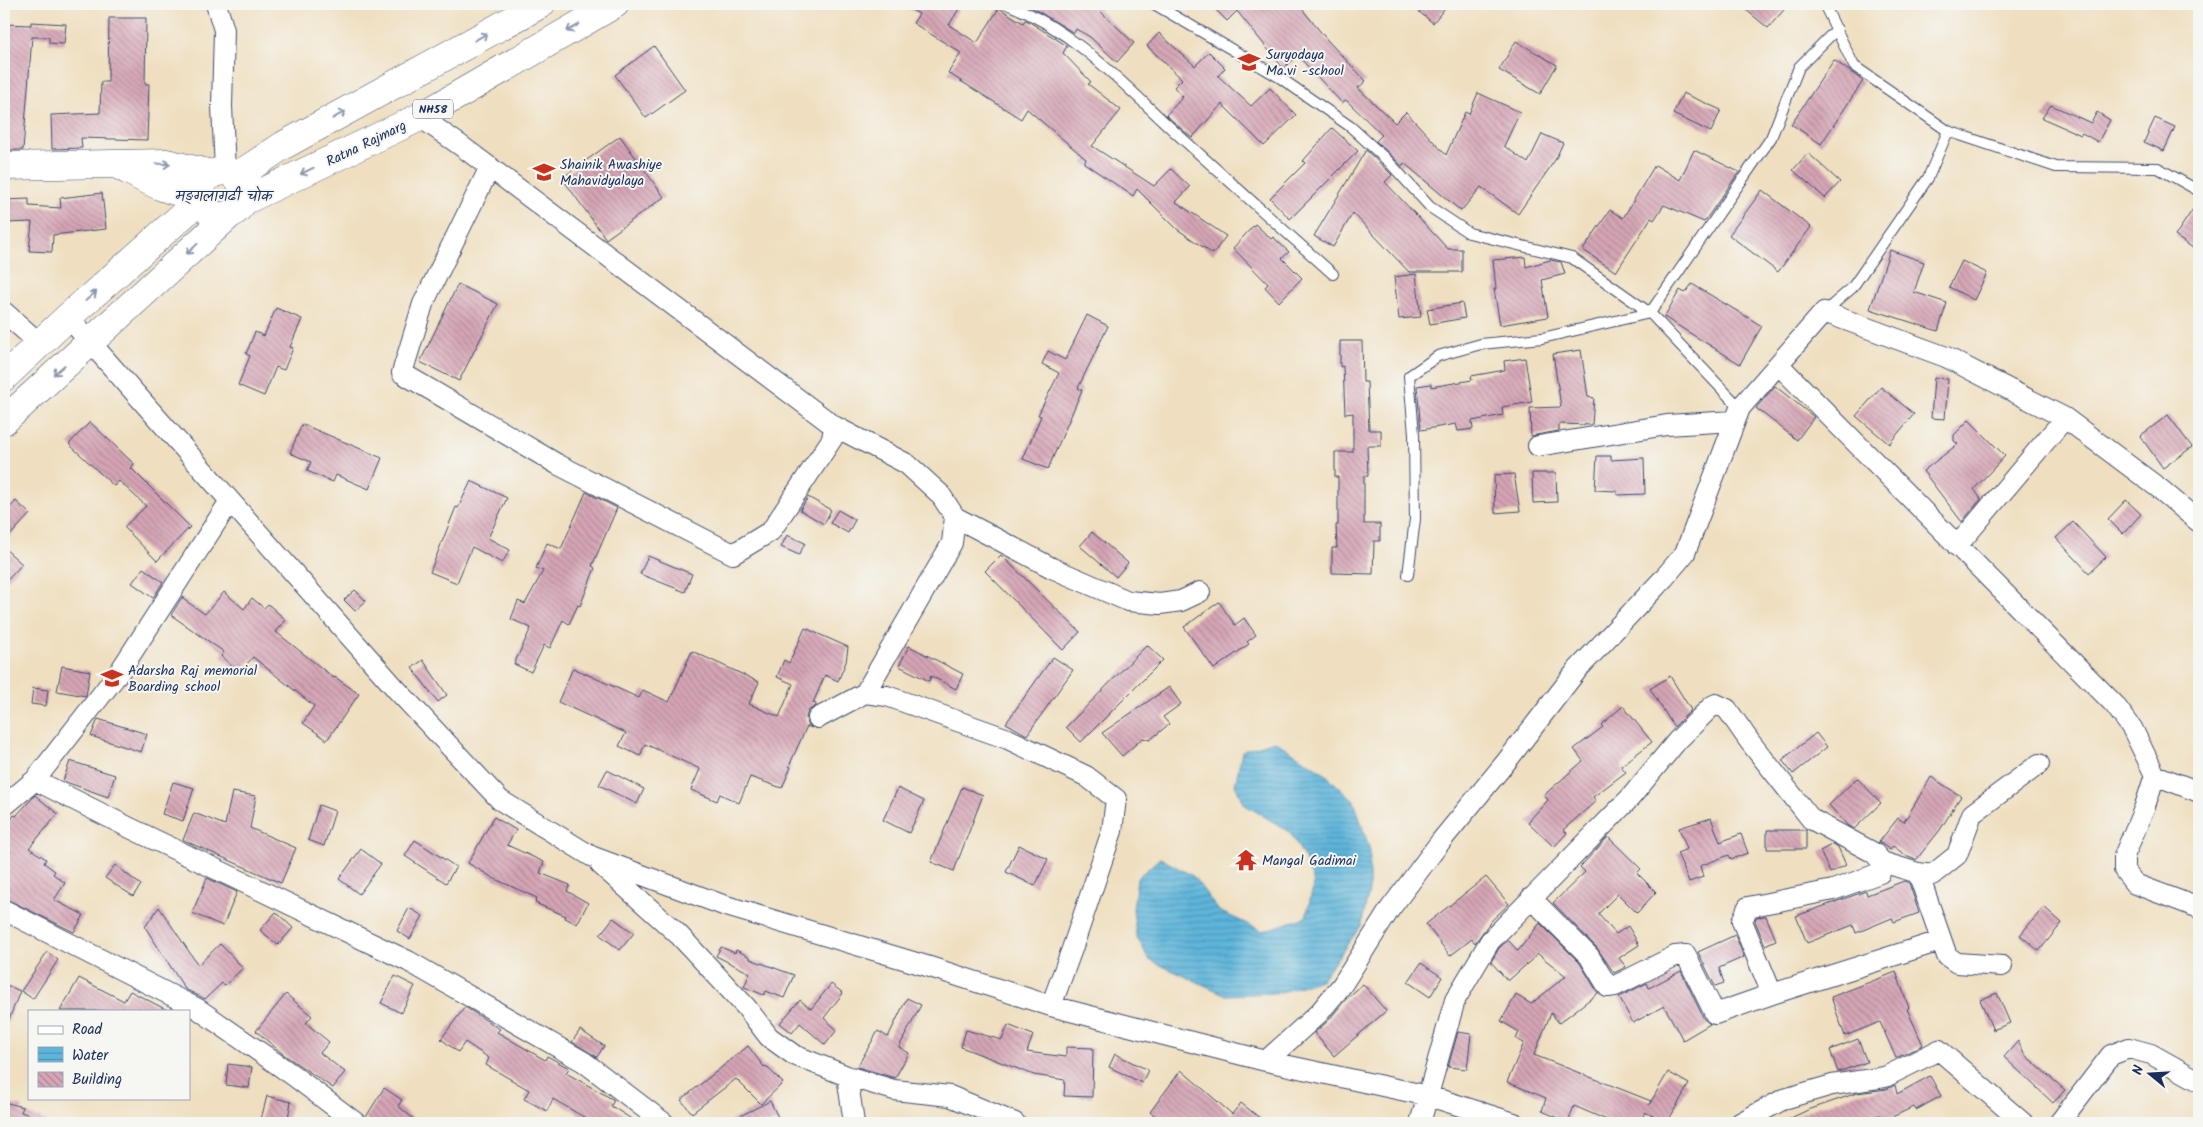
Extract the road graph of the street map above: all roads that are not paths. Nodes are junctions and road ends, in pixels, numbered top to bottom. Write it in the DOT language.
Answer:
graph roads {
  1 [pos="216,4"];
  2 [pos="541,4"];
  3 [pos="615,4"];
  4 [pos="1007,4"];
  5 [pos="1154,4"];
  6 [pos="1824,4"];
  7 [pos="1837,29"];
  8 [pos="420,117"];
  9 [pos="1948,131"];
  10 [pos="4,166"];
  11 [pos="490,167"];
  12 [pos="221,190"];
  13 [pos="2199,191"];
  14 [pos="1332,274"];
  15 [pos="4,312"];
  16 [pos="1824,312"];
  17 [pos="1650,313"];
  18 [pos="68,317"];
  19 [pos="91,342"];
  20 [pos="39,343"];
  21 [pos="1779,365"];
  22 [pos="4,377"];
  23 [pos="1737,415"];
  24 [pos="2065,418"];
  25 [pos="4,421"];
  26 [pos="834,426"];
  27 [pos="1538,446"];
  28 [pos="230,501"];
  29 [pos="955,517"];
  30 [pos="2199,522"];
  31 [pos="1957,546"];
  32 [pos="1408,575"];
  33 [pos="1200,592"];
  34 [pos="866,693"];
  35 [pos="818,718"];
  36 [pos="2039,764"];
  37 [pos="2155,775"];
  38 [pos="35,780"];
  39 [pos="2199,792"];
  40 [pos="4,806"];
  41 [pos="591,856"];
  42 [pos="1882,862"];
  43 [pos="1918,873"];
  44 [pos="1531,898"];
  45 [pos="2199,908"];
  46 [pos="4,910"];
  47 [pos="1940,941"];
  48 [pos="2002,966"];
  49 [pos="1772,994"];
  50 [pos="1051,1006"];
  51 [pos="1266,1061"];
  52 [pos="846,1076"];
  53 [pos="2199,1081"];
  54 [pos="1429,1096"];
  55 [pos="356,1123"];
  56 [pos="664,1123"];
  57 [pos="854,1123"];
  58 [pos="1014,1123"];
  59 [pos="1420,1123"];
  60 [pos="1514,1123"];
  61 [pos="1740,1123"];
  62 [pos="2023,1123"];
  63 [pos="2059,1123"];
  1 -- 12 [label="street"];
  12 -- 2 [label="main road, Ratna Rajmarg / NH58, one-way"];
  3 -- 8 [label="main road, Ratna Rajmarg / NH58, one-way"];
  4 -- 14 [label="lane"];
  5 -- 17 [label="lane"];
  6 -- 7 [label="lane"];
  7 -- 9 [label="lane"];
  7 -- 17 [label="lane"];
  8 -- 11 [label="street"];
  8 -- 12 [label="main road, Ratna Rajmarg / NH58, one-way"];
  9 -- 13 [label="lane"];
  9 -- 16 [label="lane"];
  10 -- 12 [label="main road"];
  11 -- 26 [label="street"];
  11 -- 26 [label="street"];
  18 -- 12 [label="main road, Ratna Rajmarg / NH58, one-way"];
  12 -- 19 [label="main road, Ratna Rajmarg / NH58, one-way"];
  15 -- 20 [label="street"];
  16 -- 21 [label="street"];
  16 -- 24 [label="street"];
  17 -- 23 [label="lane"];
  17 -- 32 [label="lane"];
  18 -- 19 [label="street"];
  18 -- 20 [label="main road, Ratna Rajmarg / NH58"];
  19 -- 25 [label="main road, Ratna Rajmarg / NH58, one-way"];
  19 -- 28 [label="street"];
  20 -- 22 [label="main road, Ratna Rajmarg / NH58"];
  21 -- 23 [label="street"];
  21 -- 31 [label="street"];
  23 -- 27 [label="street"];
  23 -- 51 [label="street"];
  24 -- 30 [label="street"];
  24 -- 31 [label="street"];
  26 -- 29 [label="street"];
  28 -- 38 [label="street"];
  28 -- 41 [label="street"];
  29 -- 33 [label="street"];
  29 -- 34 [label="street"];
  31 -- 37 [label="street"];
  34 -- 35 [label="street"];
  34 -- 50 [label="street"];
  36 -- 43 [label="street"];
  37 -- 39 [label="street"];
  37 -- 45 [label="street"];
  38 -- 40 [label="street"];
  38 -- 56 [label="street"];
  41 -- 50 [label="street"];
  41 -- 52 [label="street"];
  42 -- 43 [label="street"];
  42 -- 44 [label="street"];
  42 -- 49 [label="street"];
  43 -- 47 [label="street"];
  44 -- 49 [label="street"];
  44 -- 54 [label="street"];
  46 -- 55 [label="street"];
  47 -- 48 [label="street"];
  47 -- 49 [label="street"];
  50 -- 51 [label="street"];
  51 -- 54 [label="street"];
  52 -- 57 [label="street"];
  52 -- 58 [label="street"];
  53 -- 63 [label="street"];
  54 -- 59 [label="street"];
  54 -- 60 [label="street"];
  61 -- 62 [label="street"];
}
